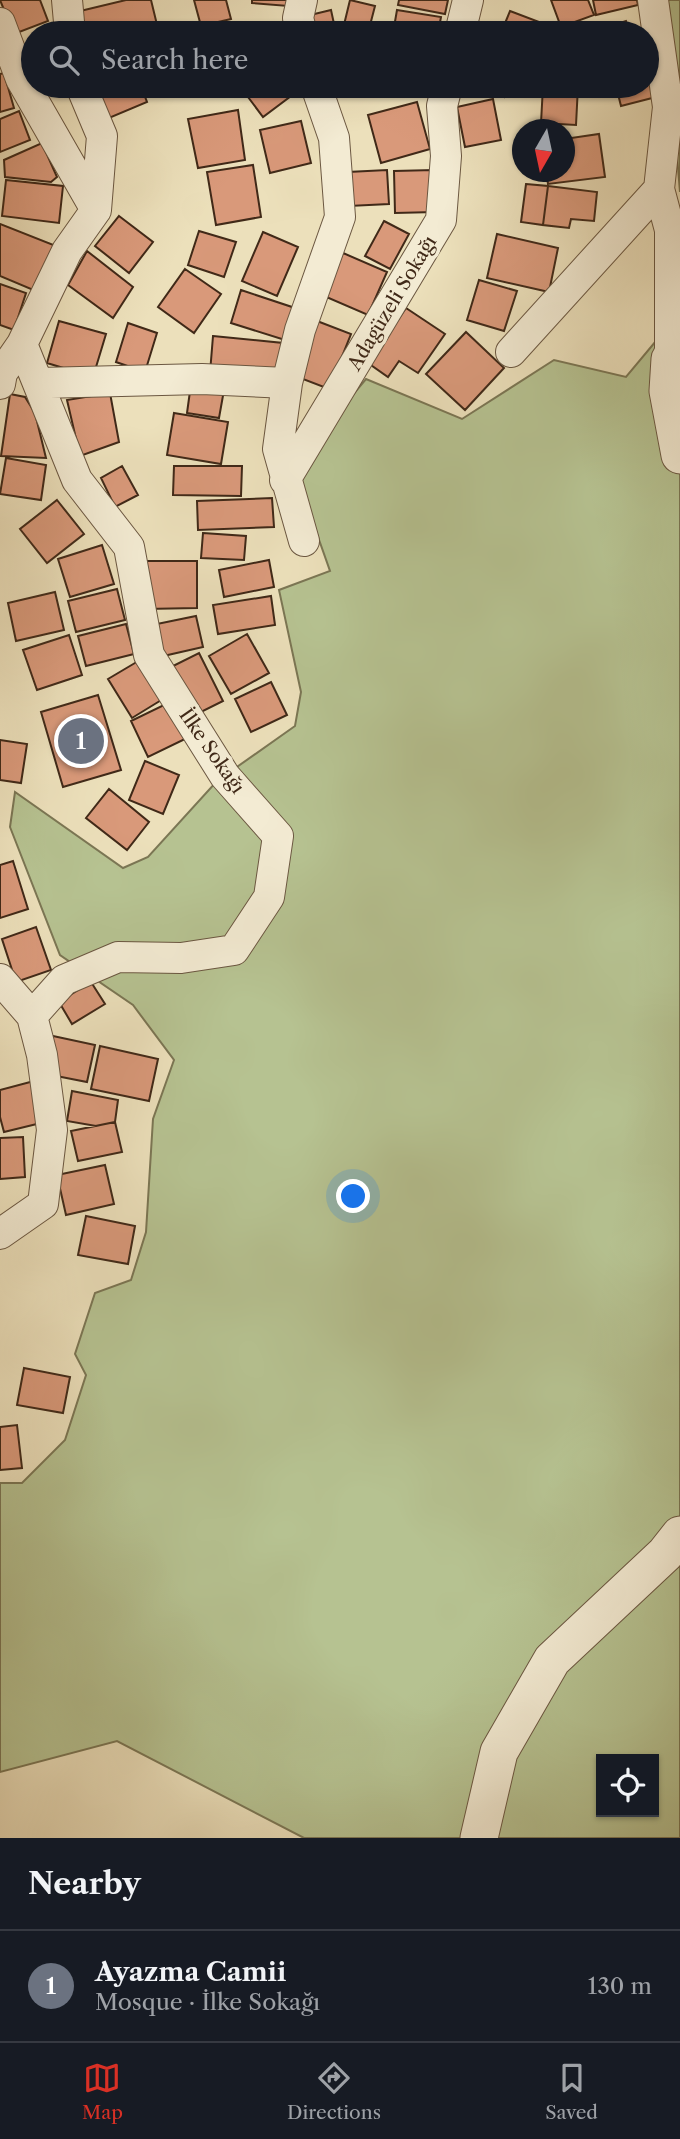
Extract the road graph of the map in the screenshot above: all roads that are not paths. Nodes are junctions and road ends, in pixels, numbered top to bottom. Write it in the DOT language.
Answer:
graph roads {
  1 [pos="67,0"];
  2 [pos="302,0"];
  3 [pos="468,0"];
  4 [pos="653,0"];
  5 [pos="69,21"];
  6 [pos="299,21"];
  7 [pos="463,21"];
  8 [pos="656,21"];
  9 [pos="0,23"];
  10 [pos="659,43"];
  11 [pos="21,79"];
  12 [pos="32,98"];
  13 [pos="85,98"];
  14 [pos="320,98"];
  15 [pos="444,98"];
  16 [pos="659,189"];
  17 [pos="96,210"];
  18 [pos="675,237"];
  19 [pos="22,344"];
  20 [pos="511,352"];
  21 [pos="675,352"];
  22 [pos="40,383"];
  23 [pos="287,383"];
  24 [pos="0,384"];
  25 [pos="678,439"];
  26 [pos="285,480"];
  27 [pos="304,541"];
  28 [pos="0,979"];
  29 [pos="32,1016"];
  30 [pos="0,1234"];
  31 [pos="680,1535"];
  32 [pos="479,1838"];
  1 -- 5 [label="street"];
  2 -- 6 [label="street"];
  3 -- 7 [label="street"];
  4 -- 8 [label="street"];
  9 -- 11 [label="street"];
  10 -- 16 [label="street"];
  12 -- 17 [label="street"];
  13 -- 17 [label="street"];
  14 -- 23 [label="street"];
  15 -- 26 [label="street, Adagüzeli Sokağı"];
  16 -- 18 [label="street"];
  16 -- 20 [label="street"];
  17 -- 19 [label="street"];
  18 -- 21 [label="street"];
  19 -- 22 [label="street, İlke Sokağı"];
  19 -- 24 [label="street"];
  21 -- 25 [label="street"];
  22 -- 23 [label="street"];
  22 -- 29 [label="street, İlke Sokağı"];
  23 -- 26 [label="street"];
  26 -- 27 [label="street"];
  28 -- 29 [label="street"];
  29 -- 30 [label="street"];
  31 -- 32 [label="street"];
}
